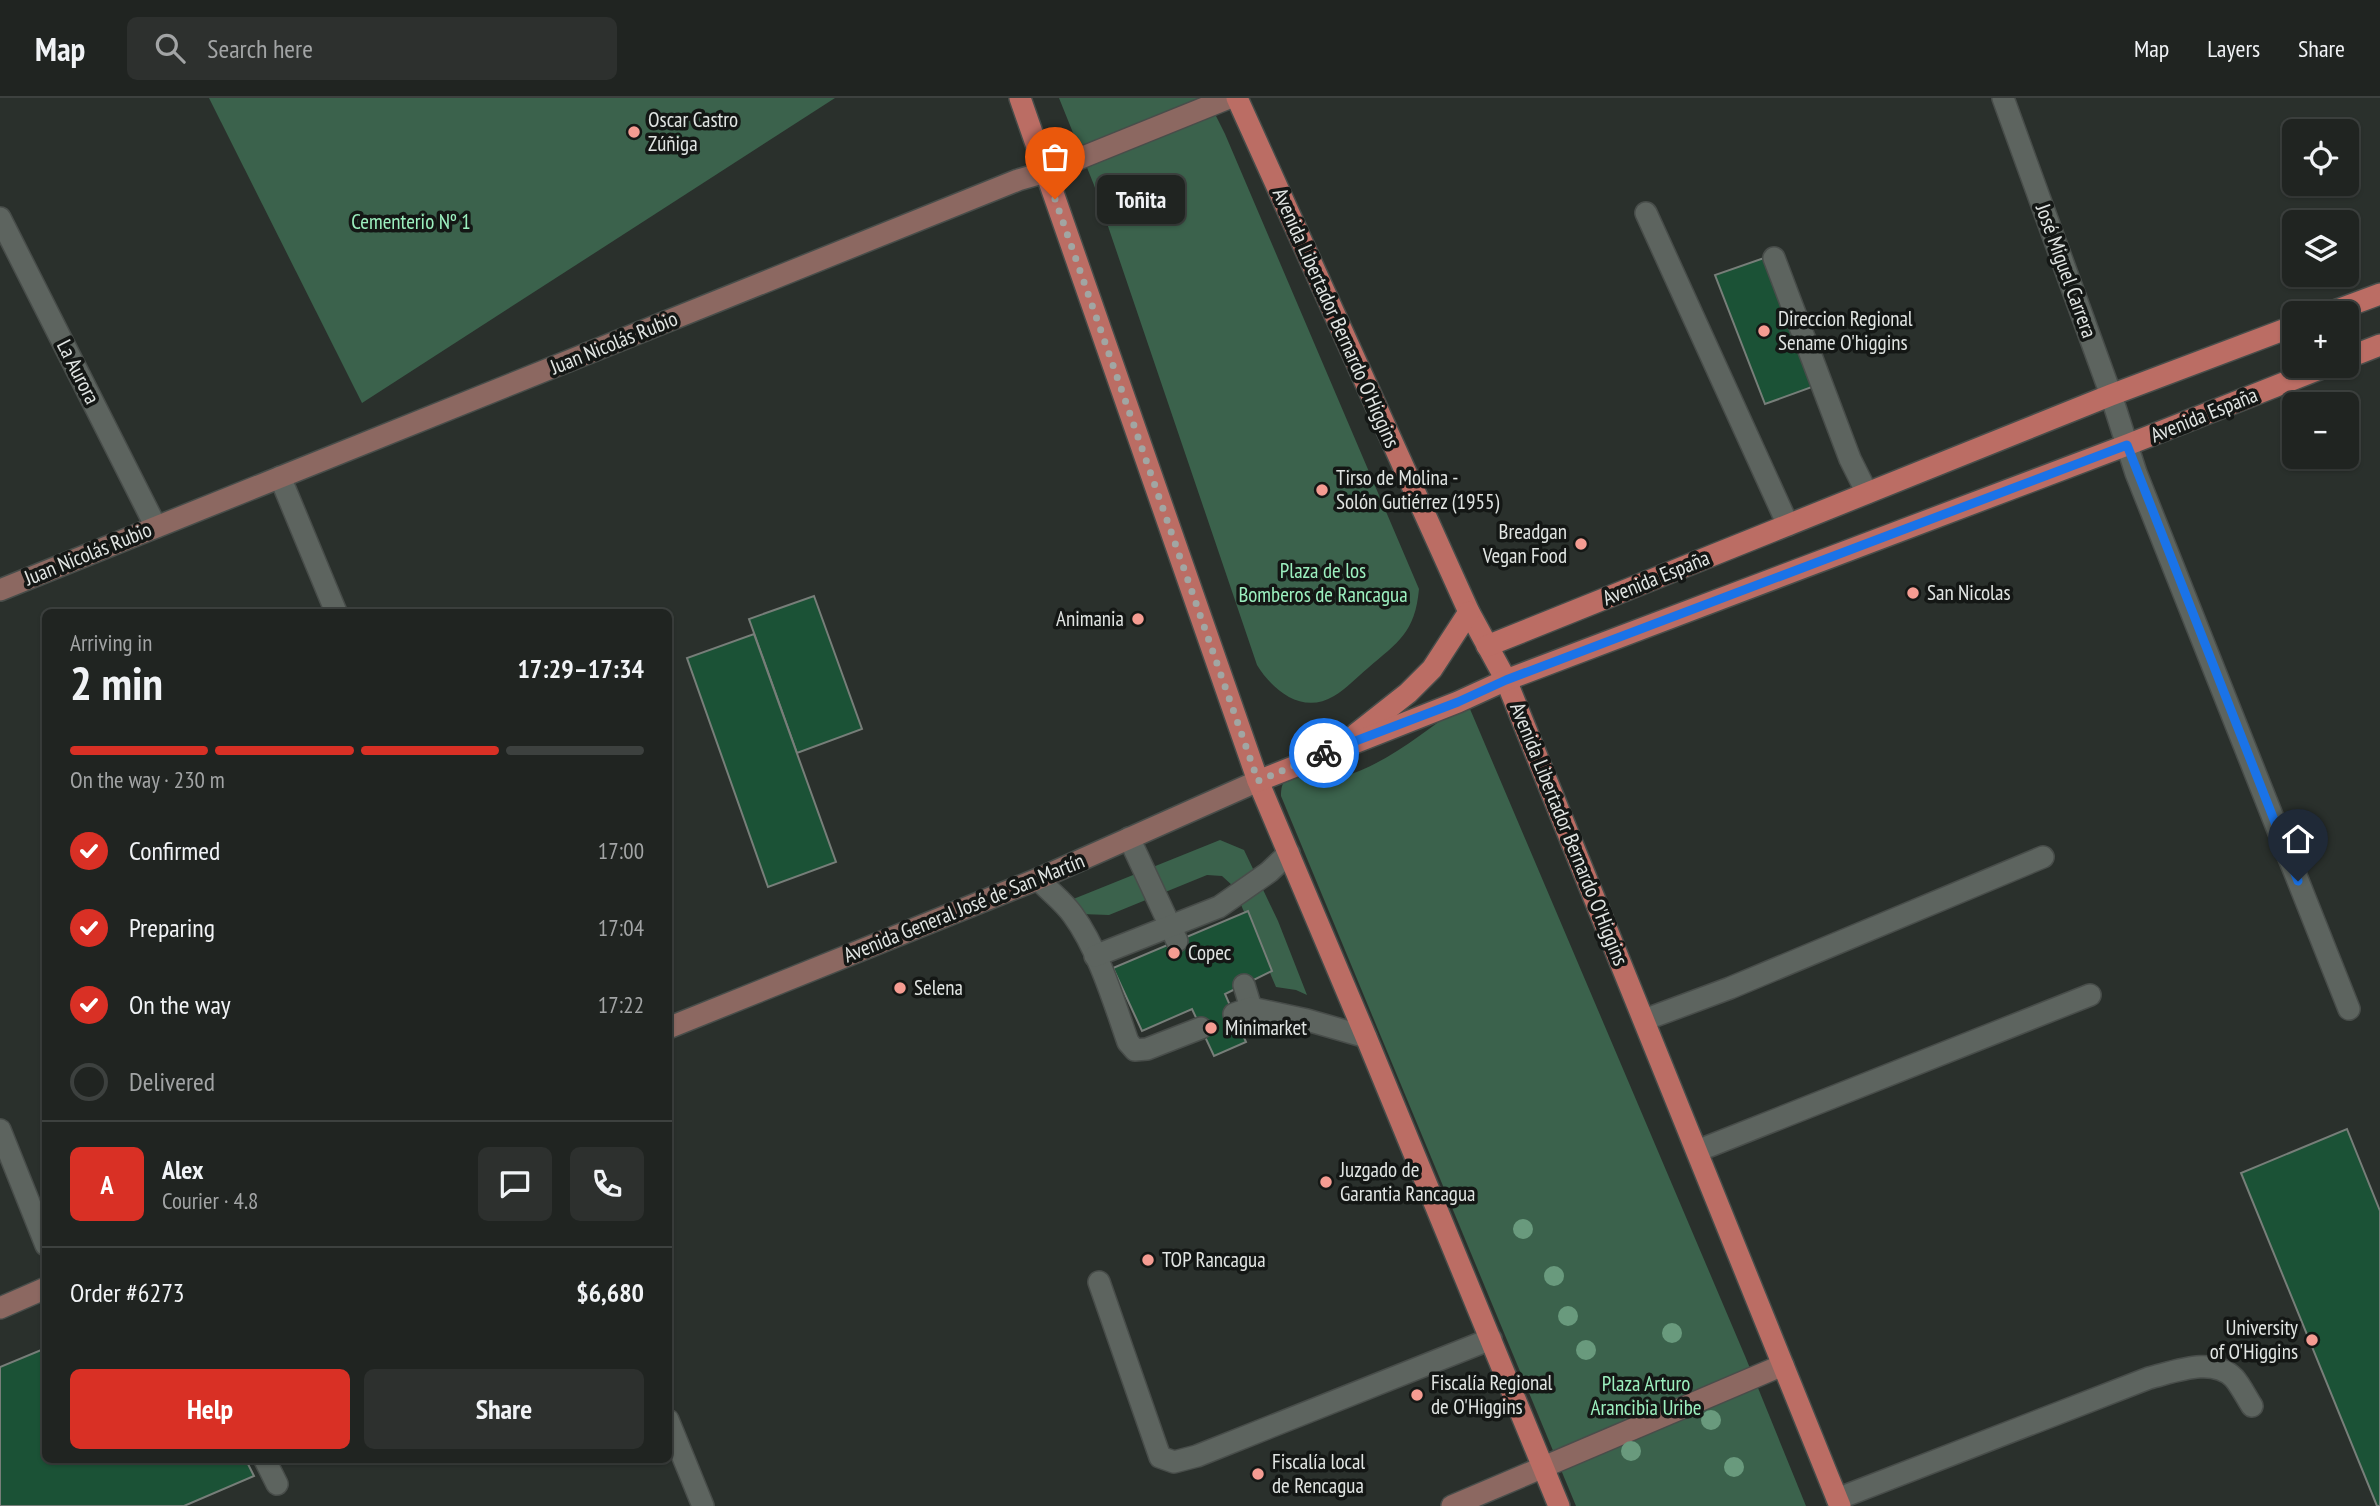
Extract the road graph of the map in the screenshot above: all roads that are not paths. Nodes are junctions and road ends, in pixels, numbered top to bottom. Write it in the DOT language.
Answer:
graph roads {
  1 [pos="1020,98"];
  2 [pos="1229,98"];
  3 [pos="1237,98"];
  4 [pos="2003,98"];
  5 [pos="1046,172"];
  6 [pos="1646,213"];
  7 [pos="0,218"];
  8 [pos="1774,258"];
  9 [pos="2380,294"];
  10 [pos="2359,302"];
  11 [pos="2282,331"];
  12 [pos="2380,345"];
  13 [pos="2359,353"];
  14 [pos="2297,378"];
  15 [pos="2111,395"];
  16 [pos="2127,445"];
  17 [pos="280,477"];
  18 [pos="1867,494"];
  19 [pos="1788,525"];
  20 [pos="156,527"];
  21 [pos="0,590"];
  22 [pos="335,609"];
  23 [pos="1469,612"];
  24 [pos="1487,646"];
  25 [pos="1506,680"];
  26 [pos="1341,746"];
  27 [pos="1258,781"];
  28 [pos="1129,838"];
  29 [pos="1289,853"];
  30 [pos="2043,857"];
  31 [pos="1038,880"];
  32 [pos="1173,934"];
  33 [pos="1095,956"];
  34 [pos="1244,985"];
  35 [pos="2090,995"];
  36 [pos="2349,1009"];
  37 [pos="1644,1020"];
  38 [pos="672,1026"];
  39 [pos="1201,1028"];
  40 [pos="1366,1037"];
  41 [pos="0,1130"];
  42 [pos="1697,1151"];
  43 [pos="42,1235"];
  44 [pos="1100,1282"];
  45 [pos="42,1290"];
  46 [pos="0,1308"];
  47 [pos="1491,1339"];
  48 [pos="1783,1366"];
  49 [pos="2252,1406"];
  50 [pos="672,1430"];
  51 [pos="266,1463"];
  52 [pos="1543,1468"];
  53 [pos="277,1484"];
  54 [pos="1839,1502"];
  55 [pos="703,1506"];
  56 [pos="1452,1506"];
  57 [pos="1559,1506"];
  1 -- 5 [label="main road"];
  2 -- 5 [label="street, Juan Nicolás Rubio"];
  3 -- 23 [label="main road, Avenida Libertador Bernardo O'Higgins"];
  4 -- 15 [label="street, José Miguel Carrera"];
  5 -- 17 [label="street, Juan Nicolás Rubio"];
  5 -- 27 [label="main road"];
  6 -- 19 [label="street"];
  7 -- 20 [label="street, La Aurora"];
  8 -- 18 [label="street"];
  9 -- 10 [label="main road"];
  11 -- 15 [label="main road, Avenida España"];
  12 -- 13 [label="main road"];
  14 -- 16 [label="main road, Avenida España"];
  15 -- 16 [label="street, José Miguel Carrera"];
  15 -- 18 [label="main road, Avenida España"];
  16 -- 25 [label="main road, Avenida España"];
  16 -- 36 [label="street, José Miguel Carrera"];
  17 -- 20 [label="street, Juan Nicolás Rubio"];
  17 -- 22 [label="street"];
  18 -- 19 [label="main road, Avenida España"];
  19 -- 24 [label="main road, Avenida España"];
  20 -- 21 [label="street, Juan Nicolás Rubio"];
  23 -- 24 [label="main road, Avenida Libertador Bernardo O'Higgins"];
  23 -- 26 [label="main road"];
  24 -- 25 [label="main road, Avenida Libertador Bernardo O'Higgins"];
  25 -- 26 [label="main road, Avenida España"];
  25 -- 37 [label="main road, Avenida Libertador Bernardo O'Higgins"];
  26 -- 27 [label="main road, Avenida España"];
  27 -- 28 [label="street, Avenida General José de San Martín"];
  27 -- 29 [label="main road"];
  28 -- 31 [label="street, Avenida General José de San Martín"];
  28 -- 32 [label="street"];
  29 -- 32 [label="street"];
  29 -- 40 [label="main road"];
  30 -- 37 [label="street"];
  31 -- 33 [label="street"];
  31 -- 38 [label="street, Avenida General José de San Martín"];
  32 -- 33 [label="street"];
  33 -- 39 [label="street"];
  34 -- 40 [label="street"];
  35 -- 42 [label="street"];
  37 -- 42 [label="main road, Avenida Libertador Bernardo O'Higgins"];
  40 -- 47 [label="main road"];
  41 -- 43 [label="street"];
  42 -- 48 [label="main road, Avenida Libertador Bernardo O'Higgins"];
  44 -- 47 [label="street"];
  45 -- 46 [label="street"];
  47 -- 52 [label="main road"];
  48 -- 52 [label="street"];
  48 -- 54 [label="main road, Avenida Libertador Bernardo O'Higgins"];
  49 -- 54 [label="street"];
  50 -- 55 [label="street"];
  51 -- 53 [label="street"];
  52 -- 56 [label="street"];
  52 -- 57 [label="main road"];
}
